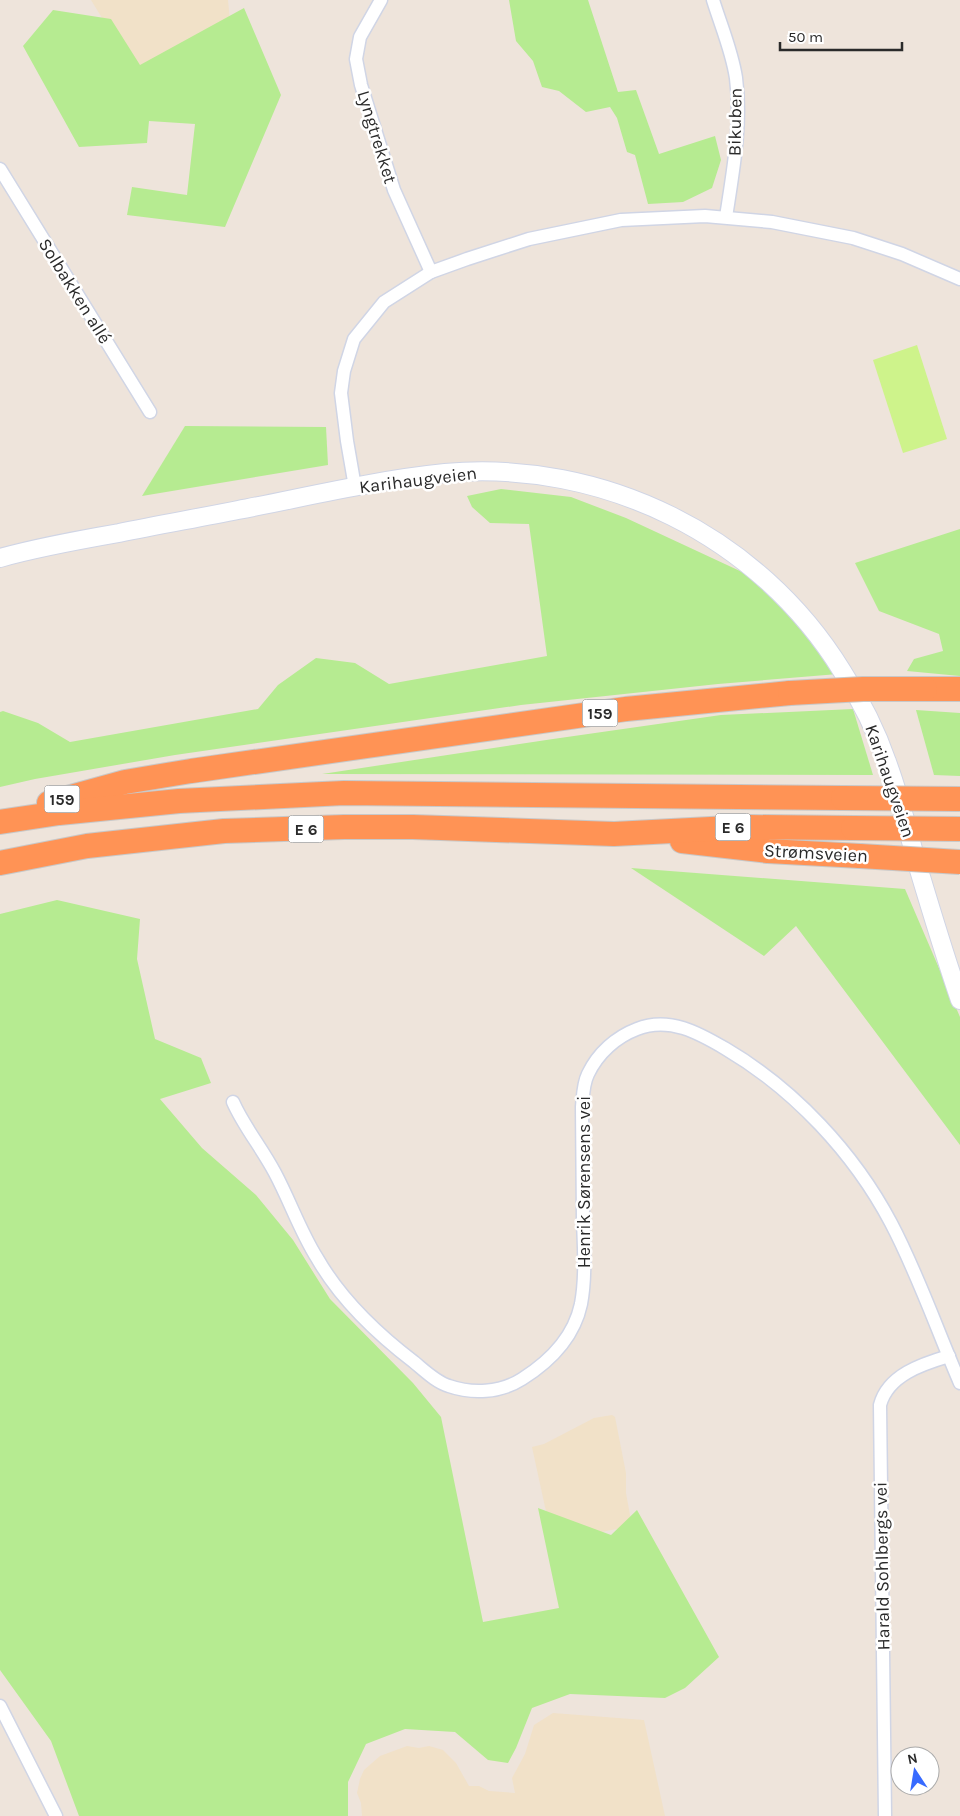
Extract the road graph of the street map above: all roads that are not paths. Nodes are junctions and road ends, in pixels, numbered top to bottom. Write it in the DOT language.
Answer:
graph roads {
  1 [pos="381,0"];
  2 [pos="712,0"];
  3 [pos="0,169"];
  4 [pos="726,217"];
  5 [pos="431,272"];
  6 [pos="960,279"];
  7 [pos="150,412"];
  8 [pos="355,487"];
  9 [pos="0,558"];
  10 [pos="960,690"];
  11 [pos="960,799"];
  12 [pos="0,821"];
  13 [pos="960,829"];
  14 [pos="614,834"];
  15 [pos="960,862"];
  16 [pos="0,863"];
  17 [pos="960,1000"];
  18 [pos="232,1102"];
  19 [pos="948,1356"];
  20 [pos="960,1383"];
  21 [pos="0,1706"];
  22 [pos="56,1816"];
  23 [pos="886,1816"];
  1 -- 5 [label="street, Lyngtrekket"];
  2 -- 4 [label="street, Bikuben"];
  3 -- 7 [label="street, Solbakken allé"];
  4 -- 5 [label="street"];
  4 -- 6 [label="street"];
  5 -- 8 [label="street"];
  8 -- 9 [label="main road, Karihaugveien"];
  8 -- 17 [label="main road, Karihaugveien"];
  10 -- 12 [label="highway, 159, bridge"];
  11 -- 12 [label="highway, E 6, bridge"];
  13 -- 14 [label="highway, E 6, bridge"];
  14 -- 15 [label="highway, Strømsveien, bridge"];
  14 -- 16 [label="highway, E 6"];
  18 -- 19 [label="street, Henrik Sørensens vei"];
  19 -- 20 [label="street, Henrik Sørensens vei"];
  19 -- 23 [label="street, Harald Sohlbergs vei"];
  21 -- 22 [label="street"];
}
